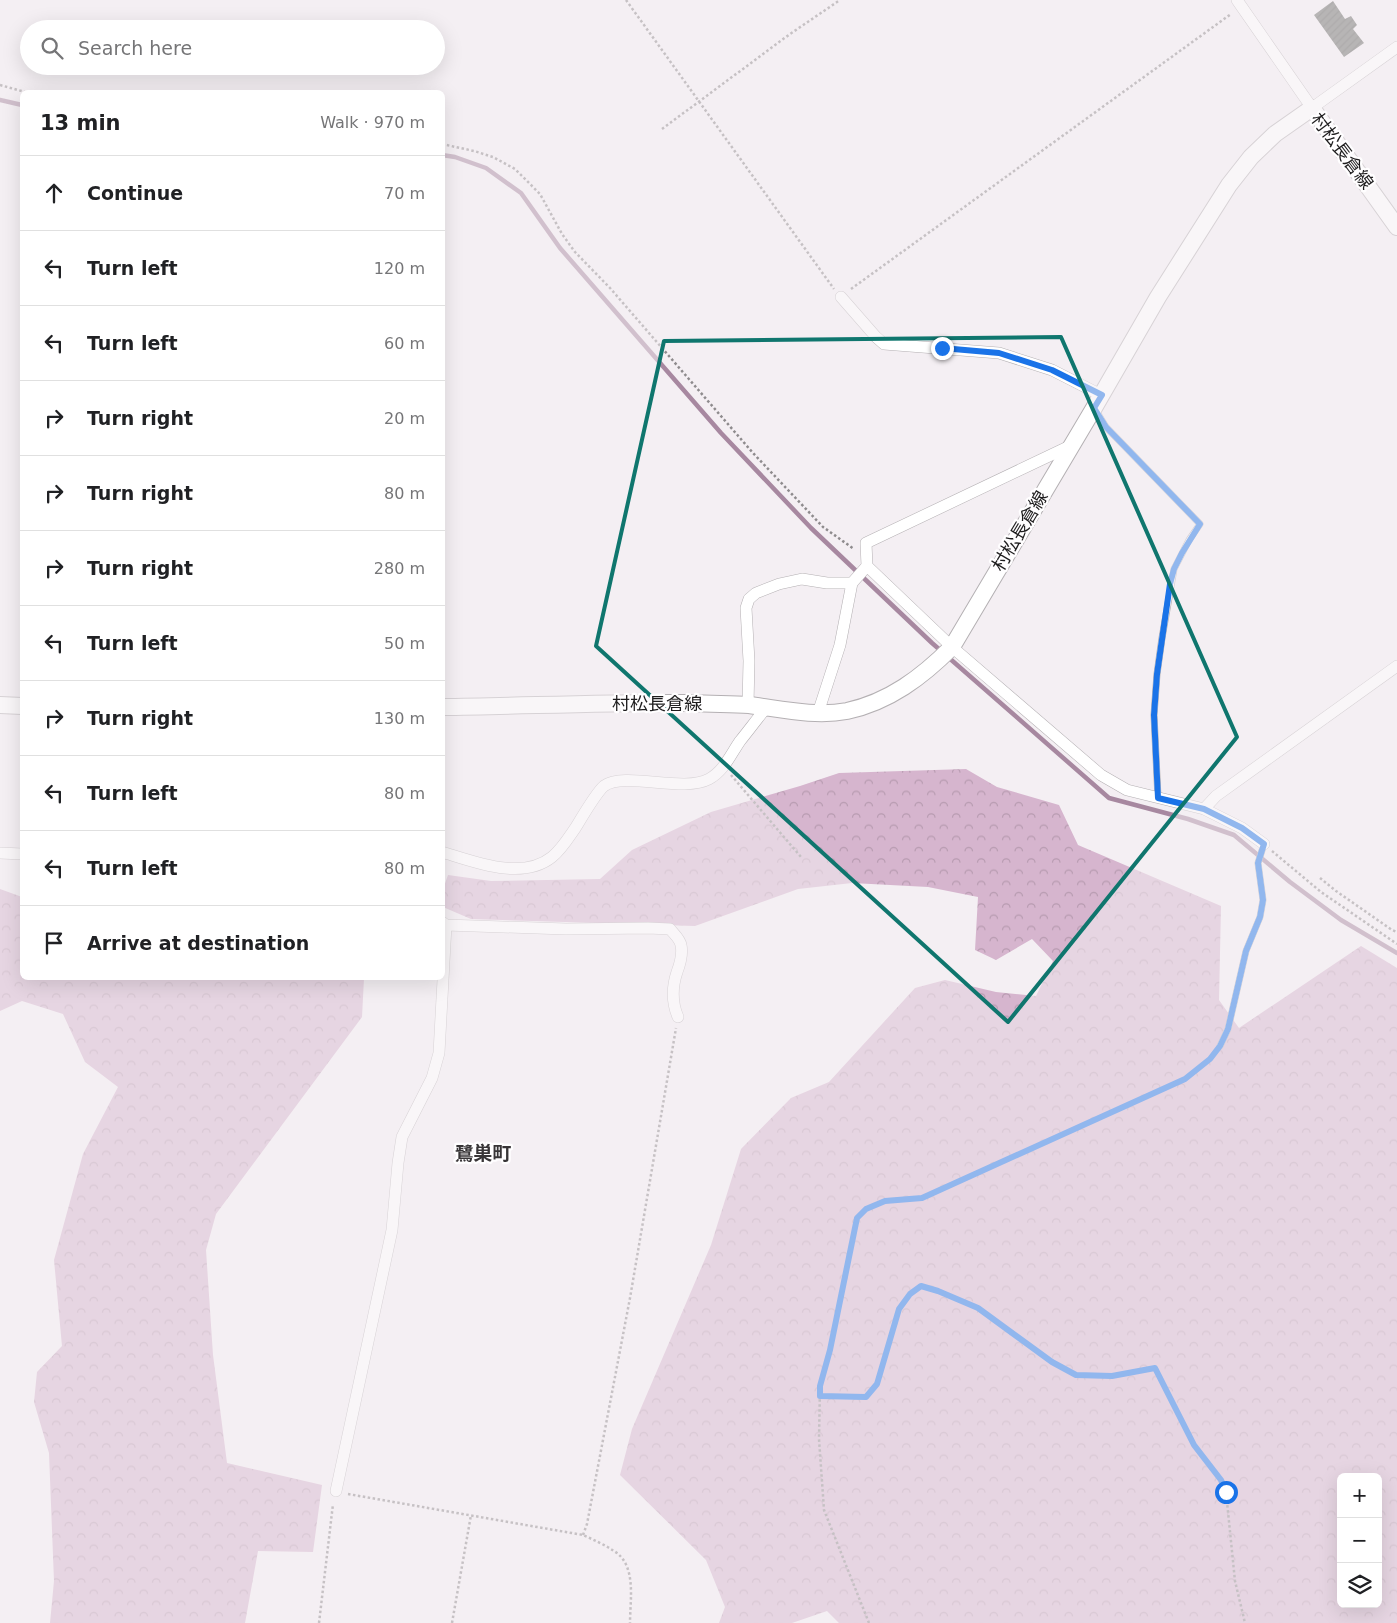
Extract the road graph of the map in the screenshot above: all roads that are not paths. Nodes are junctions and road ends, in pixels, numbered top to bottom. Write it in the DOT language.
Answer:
graph roads {
  1 [pos="1239,3"];
  2 [pos="1397,47"];
  3 [pos="1312,108"];
  4 [pos="1397,227"];
  5 [pos="841,297"];
  6 [pos="1098,401"];
  7 [pos="1070,446"];
  8 [pos="867,566"];
  9 [pos="852,583"];
  10 [pos="952,647"];
  11 [pos="1397,666"];
  12 [pos="0,705"];
  13 [pos="748,705"];
  14 [pos="20,706"];
  15 [pos="445,707"];
  16 [pos="766,708"];
  17 [pos="818,713"];
  18 [pos="1158,798"];
  19 [pos="1204,809"];
  20 [pos="1264,844"];
  21 [pos="0,853"];
  22 [pos="445,853"];
  23 [pos="20,854"];
  24 [pos="445,924"];
  25 [pos="442,980"];
  26 [pos="678,1018"];
  27 [pos="1220,1046"];
  28 [pos="336,1491"];
  1 -- 3 [label="street"];
  2 -- 3 [label="street"];
  3 -- 4 [label="main road, 村松長倉線"];
  3 -- 6 [label="main road, 村松長倉線"];
  5 -- 6 [label="street"];
  6 -- 7 [label="main road, 村松長倉線"];
  6 -- 18 [label="lane"];
  7 -- 8 [label="street"];
  7 -- 10 [label="main road, 村松長倉線"];
  8 -- 9 [label="street"];
  8 -- 10 [label="street"];
  9 -- 13 [label="street"];
  9 -- 17 [label="street"];
  10 -- 17 [label="main road, 村松長倉線"];
  10 -- 18 [label="street"];
  11 -- 19 [label="street"];
  12 -- 14 [label="main road"];
  13 -- 15 [label="main road, 村松長倉線"];
  13 -- 16 [label="main road, 村松長倉線"];
  16 -- 17 [label="main road, 村松長倉線"];
  16 -- 22 [label="street"];
  18 -- 19 [label="street"];
  19 -- 20 [label="street"];
  20 -- 27 [label="lane"];
  21 -- 23 [label="street"];
  24 -- 26 [label="street"];
  25 -- 28 [label="street"];
}
